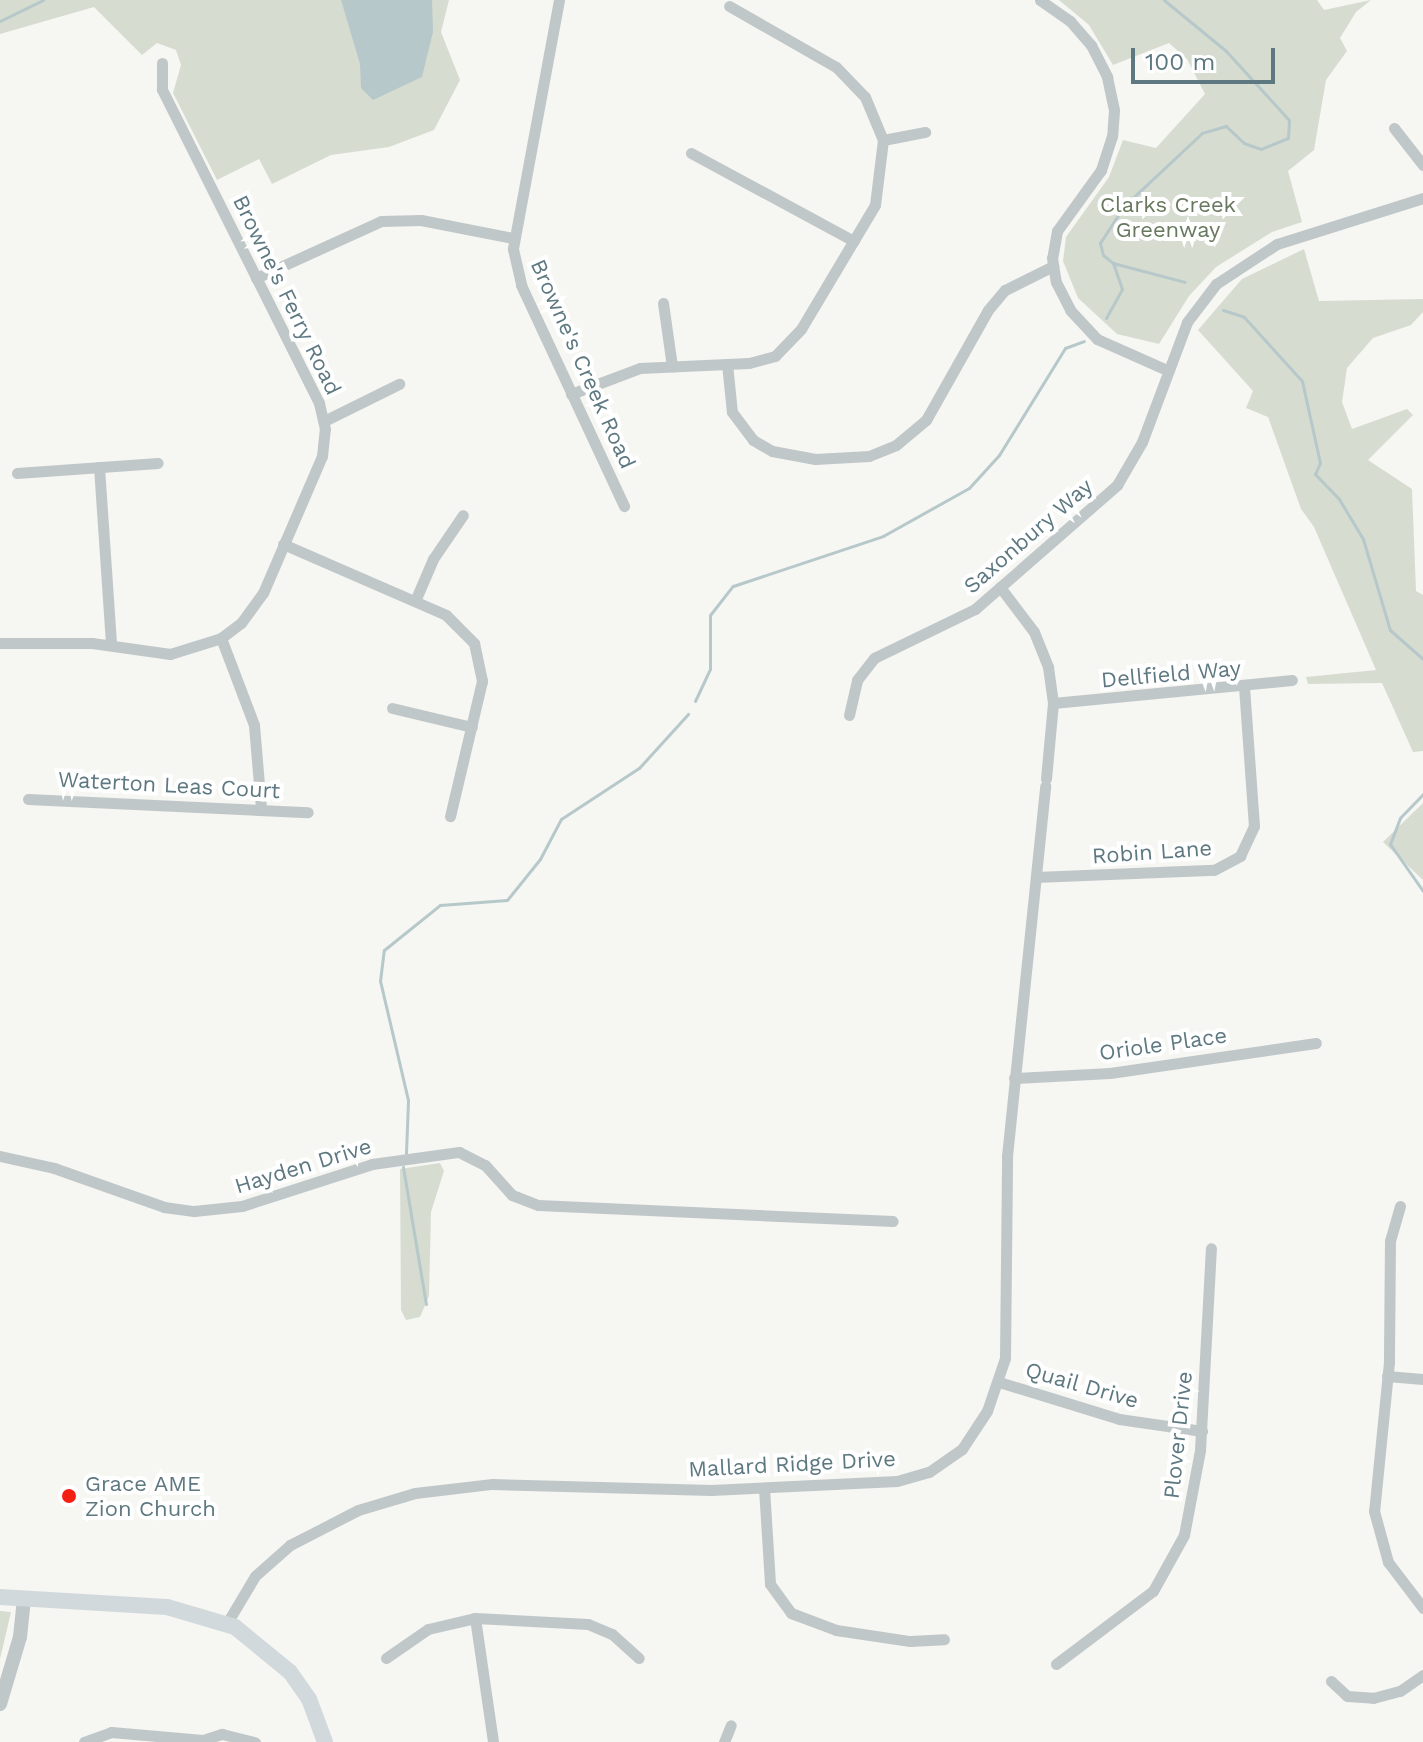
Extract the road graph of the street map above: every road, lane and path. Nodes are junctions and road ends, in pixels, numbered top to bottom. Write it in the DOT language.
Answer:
graph roads {
  1 [pos="559,0"];
  2 [pos="1040,0"];
  3 [pos="729,6"];
  4 [pos="162,63"];
  5 [pos="1394,128"];
  6 [pos="925,132"];
  7 [pos="883,140"];
  8 [pos="691,153"];
  9 [pos="1423,165"];
  10 [pos="1423,198"];
  11 [pos="513,238"];
  12 [pos="854,241"];
  13 [pos="1053,266"];
  14 [pos="256,278"];
  15 [pos="663,303"];
  16 [pos="727,364"];
  17 [pos="672,366"];
  18 [pos="1167,370"];
  19 [pos="399,384"];
  20 [pos="571,394"];
  21 [pos="324,421"];
  22 [pos="158,463"];
  23 [pos="99,467"];
  24 [pos="17,473"];
  25 [pos="624,506"];
  26 [pos="463,515"];
  27 [pos="283,544"];
  28 [pos="1000,587"];
  29 [pos="415,601"];
  30 [pos="221,638"];
  31 [pos="0,643"];
  32 [pos="111,644"];
  33 [pos="1292,680"];
  34 [pos="1244,688"];
  35 [pos="1053,703"];
  36 [pos="392,708"];
  37 [pos="849,715"];
  38 [pos="472,727"];
  39 [pos="28,799"];
  40 [pos="261,809"];
  41 [pos="308,812"];
  42 [pos="450,816"];
  43 [pos="1036,877"];
  44 [pos="1316,1043"];
  45 [pos="1014,1078"];
  46 [pos="0,1156"];
  47 [pos="1400,1206"];
  48 [pos="893,1221"];
  49 [pos="1211,1248"];
  50 [pos="1387,1376"];
  51 [pos="1423,1379"];
  52 [pos="999,1382"];
  53 [pos="1202,1431"];
  54 [pos="764,1488"];
  55 [pos="0,1584"];
  56 [pos="13,1599"];
  57 [pos="1423,1608"];
  58 [pos="475,1618"];
  59 [pos="227,1623"];
  60 [pos="944,1639"];
  61 [pos="386,1658"];
  62 [pos="639,1658"];
  63 [pos="1056,1664"];
  64 [pos="1423,1675"];
  65 [pos="1331,1681"];
  66 [pos="0,1704"];
  67 [pos="731,1725"];
  68 [pos="84,1742"];
  69 [pos="255,1742"];
  70 [pos="325,1742"];
  71 [pos="493,1742"];
  72 [pos="724,1742"];
  1 -- 11 [label="street, Browne's Creek Road"];
  2 -- 13 [label="street"];
  3 -- 7 [label="street"];
  4 -- 14 [label="street, Browne's Ferry Road"];
  5 -- 9 [label="street"];
  6 -- 7 [label="street"];
  7 -- 12 [label="street"];
  8 -- 12 [label="street"];
  10 -- 18 [label="street, Saxonbury Way"];
  11 -- 14 [label="street"];
  11 -- 20 [label="street, Browne's Creek Road"];
  12 -- 16 [label="street"];
  13 -- 16 [label="street"];
  13 -- 18 [label="street"];
  14 -- 21 [label="street, Browne's Ferry Road"];
  15 -- 17 [label="street"];
  16 -- 17 [label="street"];
  17 -- 20 [label="street"];
  18 -- 28 [label="street, Saxonbury Way"];
  19 -- 21 [label="street"];
  20 -- 25 [label="street, Browne's Creek Road"];
  21 -- 27 [label="street, Browne's Ferry Road"];
  22 -- 23 [label="street"];
  23 -- 24 [label="street"];
  23 -- 32 [label="street"];
  26 -- 29 [label="street"];
  27 -- 29 [label="street"];
  27 -- 30 [label="street, Browne's Ferry Road"];
  28 -- 35 [label="street, Mallard Ridge Drive"];
  28 -- 37 [label="street, Saxonbury Way"];
  29 -- 38 [label="street"];
  30 -- 32 [label="street, Browne's Ferry Road"];
  30 -- 40 [label="street"];
  31 -- 32 [label="street, Browne's Ferry Road"];
  33 -- 34 [label="street, Dellfield Way"];
  34 -- 35 [label="street, Dellfield Way"];
  34 -- 43 [label="street, Robin Lane"];
  35 -- 43 [label="street, Mallard Ridge Drive"];
  36 -- 38 [label="street"];
  38 -- 42 [label="street"];
  39 -- 40 [label="street, Waterton Leas Court"];
  40 -- 41 [label="street, Waterton Leas Court"];
  43 -- 45 [label="street, Mallard Ridge Drive"];
  44 -- 45 [label="street, Oriole Place"];
  45 -- 52 [label="street, Mallard Ridge Drive"];
  46 -- 48 [label="street, Hayden Drive"];
  47 -- 50 [label="street"];
  49 -- 53 [label="street, Plover Drive"];
  50 -- 51 [label="street"];
  50 -- 57 [label="street"];
  52 -- 53 [label="street, Quail Drive"];
  52 -- 54 [label="street, Mallard Ridge Drive"];
  53 -- 63 [label="street, Plover Drive"];
  54 -- 59 [label="street, Mallard Ridge Drive"];
  54 -- 60 [label="street"];
  55 -- 56 [label="street"];
  56 -- 59 [label="main road"];
  56 -- 66 [label="street"];
  58 -- 61 [label="street"];
  58 -- 62 [label="street"];
  58 -- 71 [label="street"];
  59 -- 70 [label="main road"];
  64 -- 65 [label="street"];
  67 -- 72 [label="street"];
  68 -- 69 [label="street"];
}
